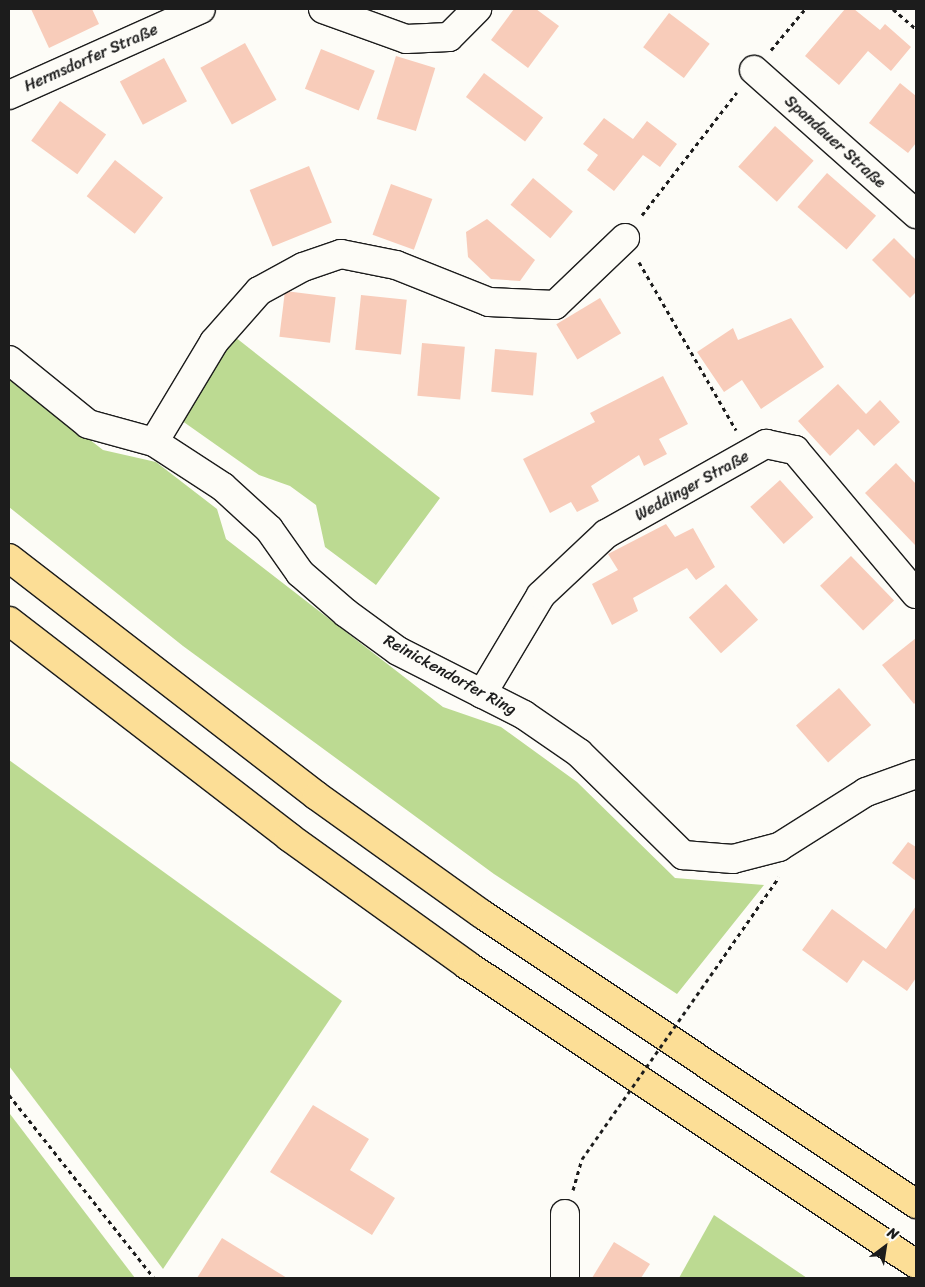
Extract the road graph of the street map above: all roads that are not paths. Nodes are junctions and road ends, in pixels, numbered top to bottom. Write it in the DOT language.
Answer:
graph roads {
  1 [pos="201,9"];
  2 [pos="323,9"];
  3 [pos="477,9"];
  4 [pos="754,70"];
  5 [pos="9,95"];
  6 [pos="916,214"];
  7 [pos="625,238"];
  8 [pos="9,360"];
  9 [pos="154,442"];
  10 [pos="9,558"];
  11 [pos="916,594"];
  12 [pos="9,621"];
  13 [pos="482,694"];
  14 [pos="916,774"];
  15 [pos="916,1204"];
  16 [pos="566,1214"];
  17 [pos="916,1264"];
  18 [pos="565,1278"];
  1 -- 5 [label="street, Hermsdorfer Straße"];
  2 -- 3 [label="street"];
  4 -- 6 [label="street, Spandauer Straße"];
  7 -- 9 [label="street"];
  8 -- 9 [label="street, Reinickendorfer Ring"];
  9 -- 13 [label="street, Reinickendorfer Ring"];
  10 -- 15 [label="highway"];
  11 -- 13 [label="street, Weddinger Straße"];
  12 -- 17 [label="highway"];
  13 -- 14 [label="street, Reinickendorfer Ring"];
  16 -- 18 [label="street"];
}
